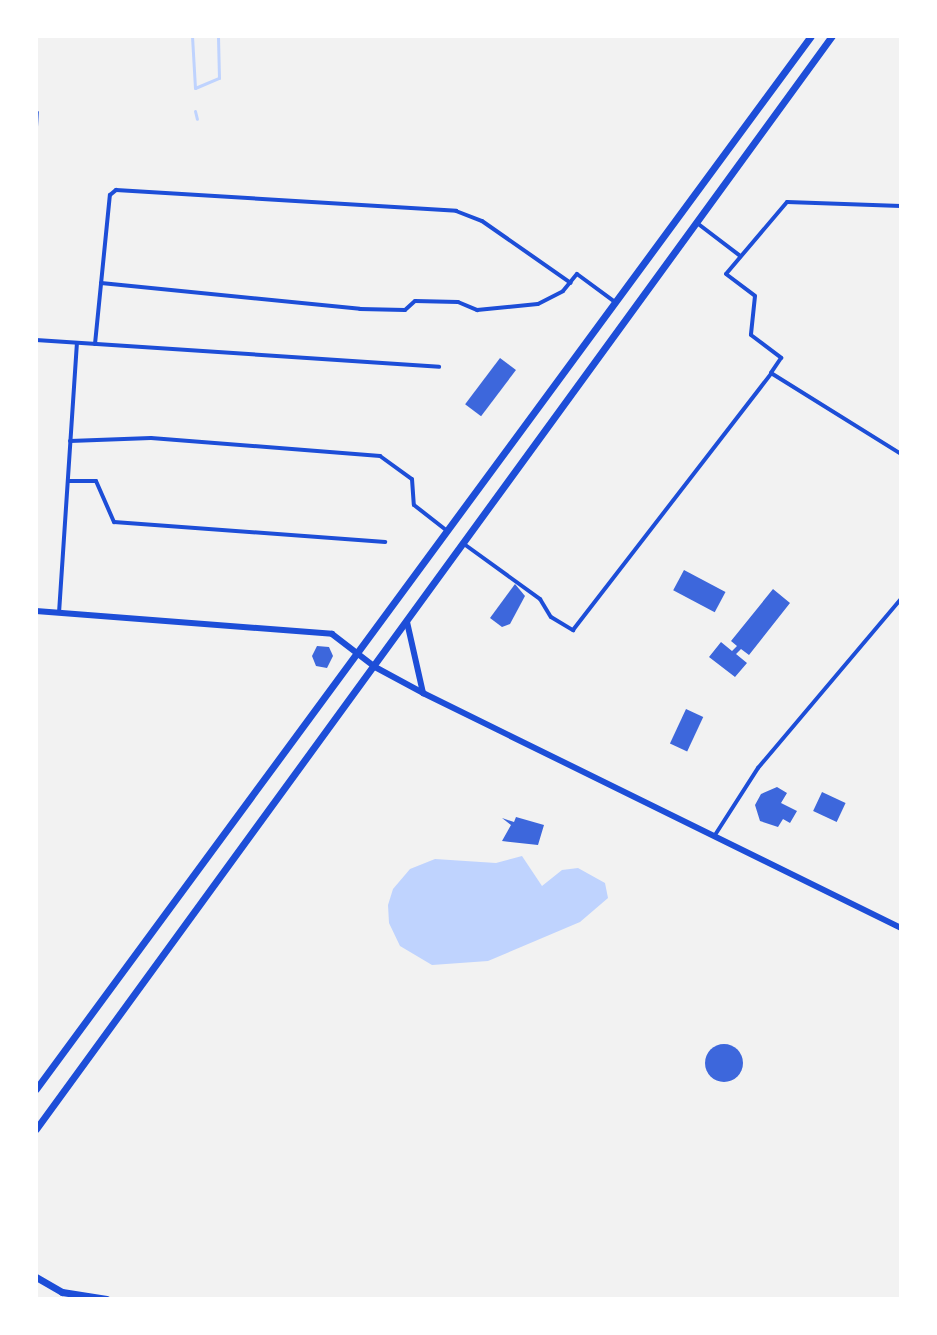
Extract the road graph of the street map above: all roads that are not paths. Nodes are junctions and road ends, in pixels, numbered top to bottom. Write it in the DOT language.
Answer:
graph roads {
  1 [pos="811,36"];
  2 [pos="832,36"];
  3 [pos="778,78"];
  4 [pos="793,89"];
  5 [pos="38,112"];
  6 [pos="36,146"];
  7 [pos="901,206"];
  8 [pos="681,211"];
  9 [pos="697,223"];
  10 [pos="739,255"];
  11 [pos="101,283"];
  12 [pos="571,283"];
  13 [pos="615,302"];
  14 [pos="36,340"];
  15 [pos="77,343"];
  16 [pos="95,344"];
  17 [pos="439,367"];
  18 [pos="771,373"];
  19 [pos="70,441"];
  20 [pos="901,454"];
  21 [pos="68,481"];
  22 [pos="448,532"];
  23 [pos="385,542"];
  24 [pos="464,544"];
  25 [pos="901,599"];
  26 [pos="36,611"];
  27 [pos="59,613"];
  28 [pos="407,622"];
  29 [pos="357,655"];
  30 [pos="375,667"];
  31 [pos="423,693"];
  32 [pos="901,719"];
  33 [pos="901,741"];
  34 [pos="714,837"];
  35 [pos="901,928"];
  36 [pos="53,1067"];
  37 [pos="36,1089"];
  38 [pos="36,1096"];
  39 [pos="40,1120"];
  40 [pos="36,1129"];
  41 [pos="36,1277"];
  42 [pos="106,1299"];
  1 -- 3 [label="main road"];
  2 -- 4 [label="main road"];
  3 -- 4 [label="main road"];
  3 -- 8 [label="main road"];
  4 -- 9 [label="main road"];
  5 -- 6 [label="lane"];
  7 -- 10 [label="street"];
  8 -- 9 [label="lane"];
  8 -- 13 [label="main road"];
  9 -- 10 [label="street"];
  9 -- 24 [label="main road"];
  10 -- 18 [label="street"];
  11 -- 12 [label="street"];
  11 -- 12 [label="street"];
  11 -- 16 [label="street"];
  12 -- 13 [label="street"];
  13 -- 22 [label="main road"];
  14 -- 15 [label="street"];
  15 -- 16 [label="street"];
  15 -- 19 [label="street"];
  16 -- 17 [label="street"];
  18 -- 20 [label="street"];
  18 -- 24 [label="street"];
  19 -- 21 [label="street"];
  19 -- 22 [label="street"];
  21 -- 23 [label="street"];
  21 -- 27 [label="street"];
  22 -- 29 [label="main road"];
  24 -- 28 [label="main road"];
  25 -- 34 [label="street"];
  26 -- 27 [label="street"];
  27 -- 29 [label="street"];
  28 -- 30 [label="main road"];
  28 -- 31 [label="street"];
  29 -- 30 [label="street"];
  29 -- 36 [label="main road"];
  30 -- 31 [label="street"];
  30 -- 39 [label="main road"];
  31 -- 34 [label="street"];
  32 -- 33 [label="street"];
  34 -- 35 [label="street"];
  36 -- 37 [label="main road"];
  36 -- 38 [label="main road"];
  39 -- 40 [label="main road"];
  41 -- 42 [label="main road"];
}
